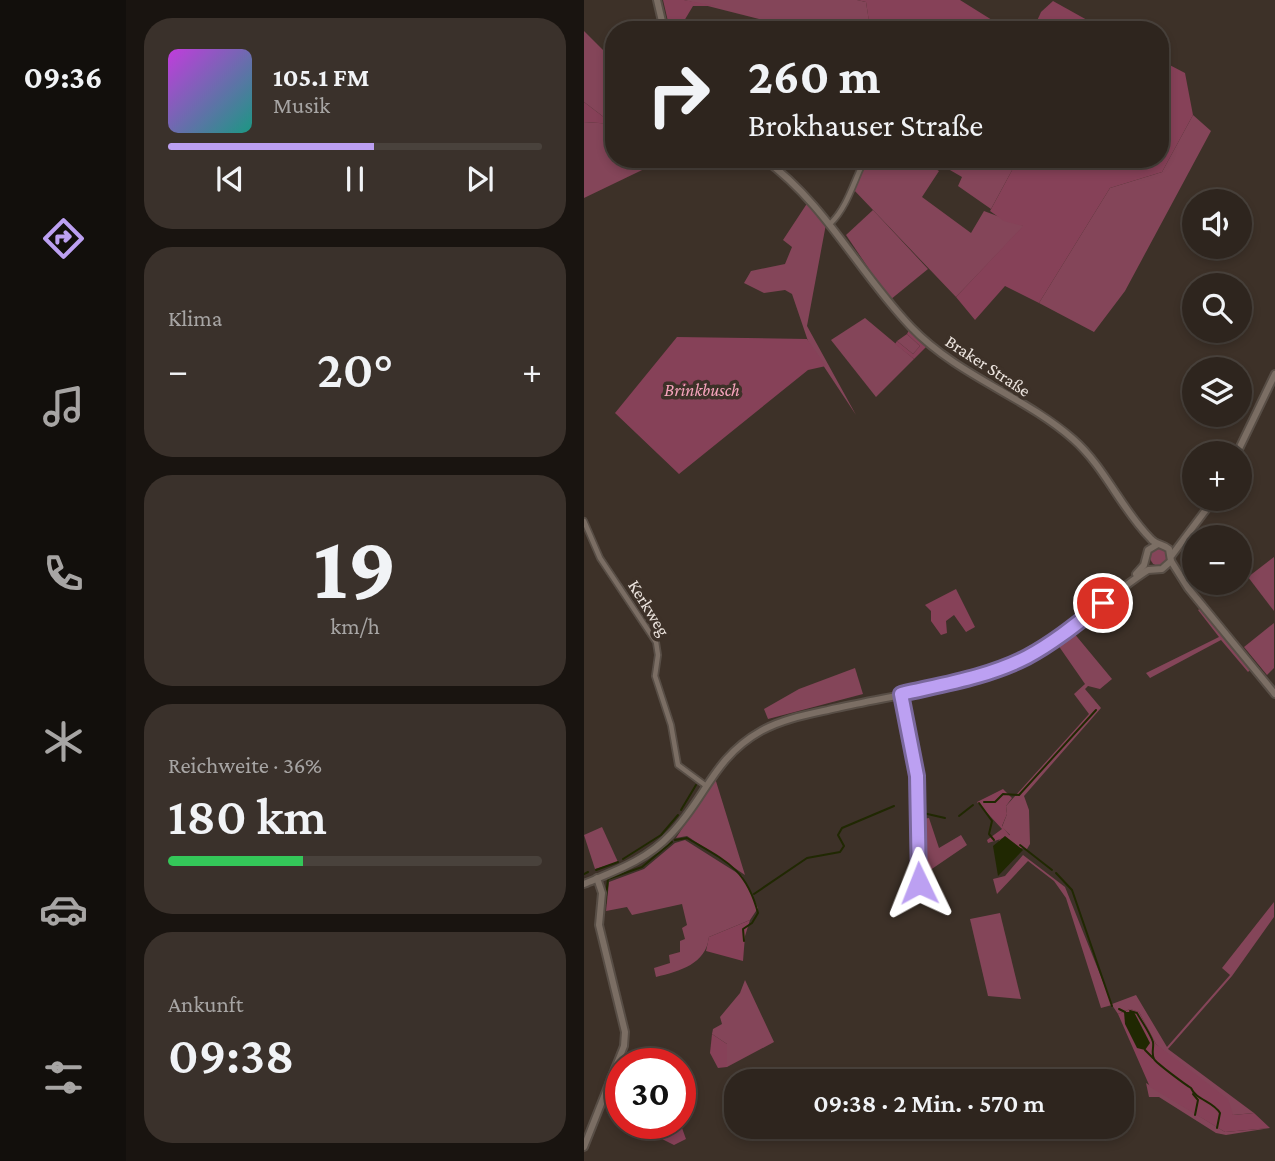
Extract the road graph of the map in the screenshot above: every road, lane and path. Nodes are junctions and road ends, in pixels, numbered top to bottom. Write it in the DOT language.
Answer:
graph roads {
  1 [pos="657,0"];
  2 [pos="662,21"];
  3 [pos="775,168"];
  4 [pos="860,168"];
  5 [pos="831,223"];
  6 [pos="1275,374"];
  7 [pos="1243,441"];
  8 [pos="584,521"];
  9 [pos="1137,522"];
  10 [pos="1182,537"];
  11 [pos="1182,542"];
  12 [pos="1161,545"];
  13 [pos="1148,551"];
  14 [pos="1171,558"];
  15 [pos="1147,559"];
  16 [pos="1158,569"];
  17 [pos="1182,577"];
  18 [pos="1182,584"];
  19 [pos="1123,586"];
  20 [pos="1194,595"];
  21 [pos="901,694"];
  22 [pos="1275,694"];
  23 [pos="705,785"];
  24 [pos="597,878"];
  25 [pos="919,883"];
  26 [pos="584,884"];
  27 [pos="584,1147"];
  1 -- 2 [label="street"];
  3 -- 5 [label="street, Braker Straße"];
  4 -- 5 [label="street"];
  5 -- 9 [label="street, Braker Straße"];
  6 -- 7 [label="street"];
  8 -- 23 [label="street, Kerkweg"];
  9 -- 12 [label="street, Braker Straße"];
  9 -- 13 [label="street, Braker Straße"];
  10 -- 12 [label="street"];
  11 -- 14 [label="street"];
  12 -- 13 [label="street"];
  12 -- 14 [label="street, Braker Straße"];
  13 -- 15 [label="street"];
  14 -- 16 [label="street"];
  14 -- 17 [label="street"];
  15 -- 16 [label="street"];
  15 -- 19 [label="street"];
  16 -- 18 [label="street"];
  16 -- 19 [label="street"];
  19 -- 21 [label="street"];
  20 -- 22 [label="street"];
  21 -- 23 [label="street"];
  21 -- 25 [label="street"];
  23 -- 24 [label="street"];
  24 -- 26 [label="street"];
  24 -- 27 [label="street"];
}
